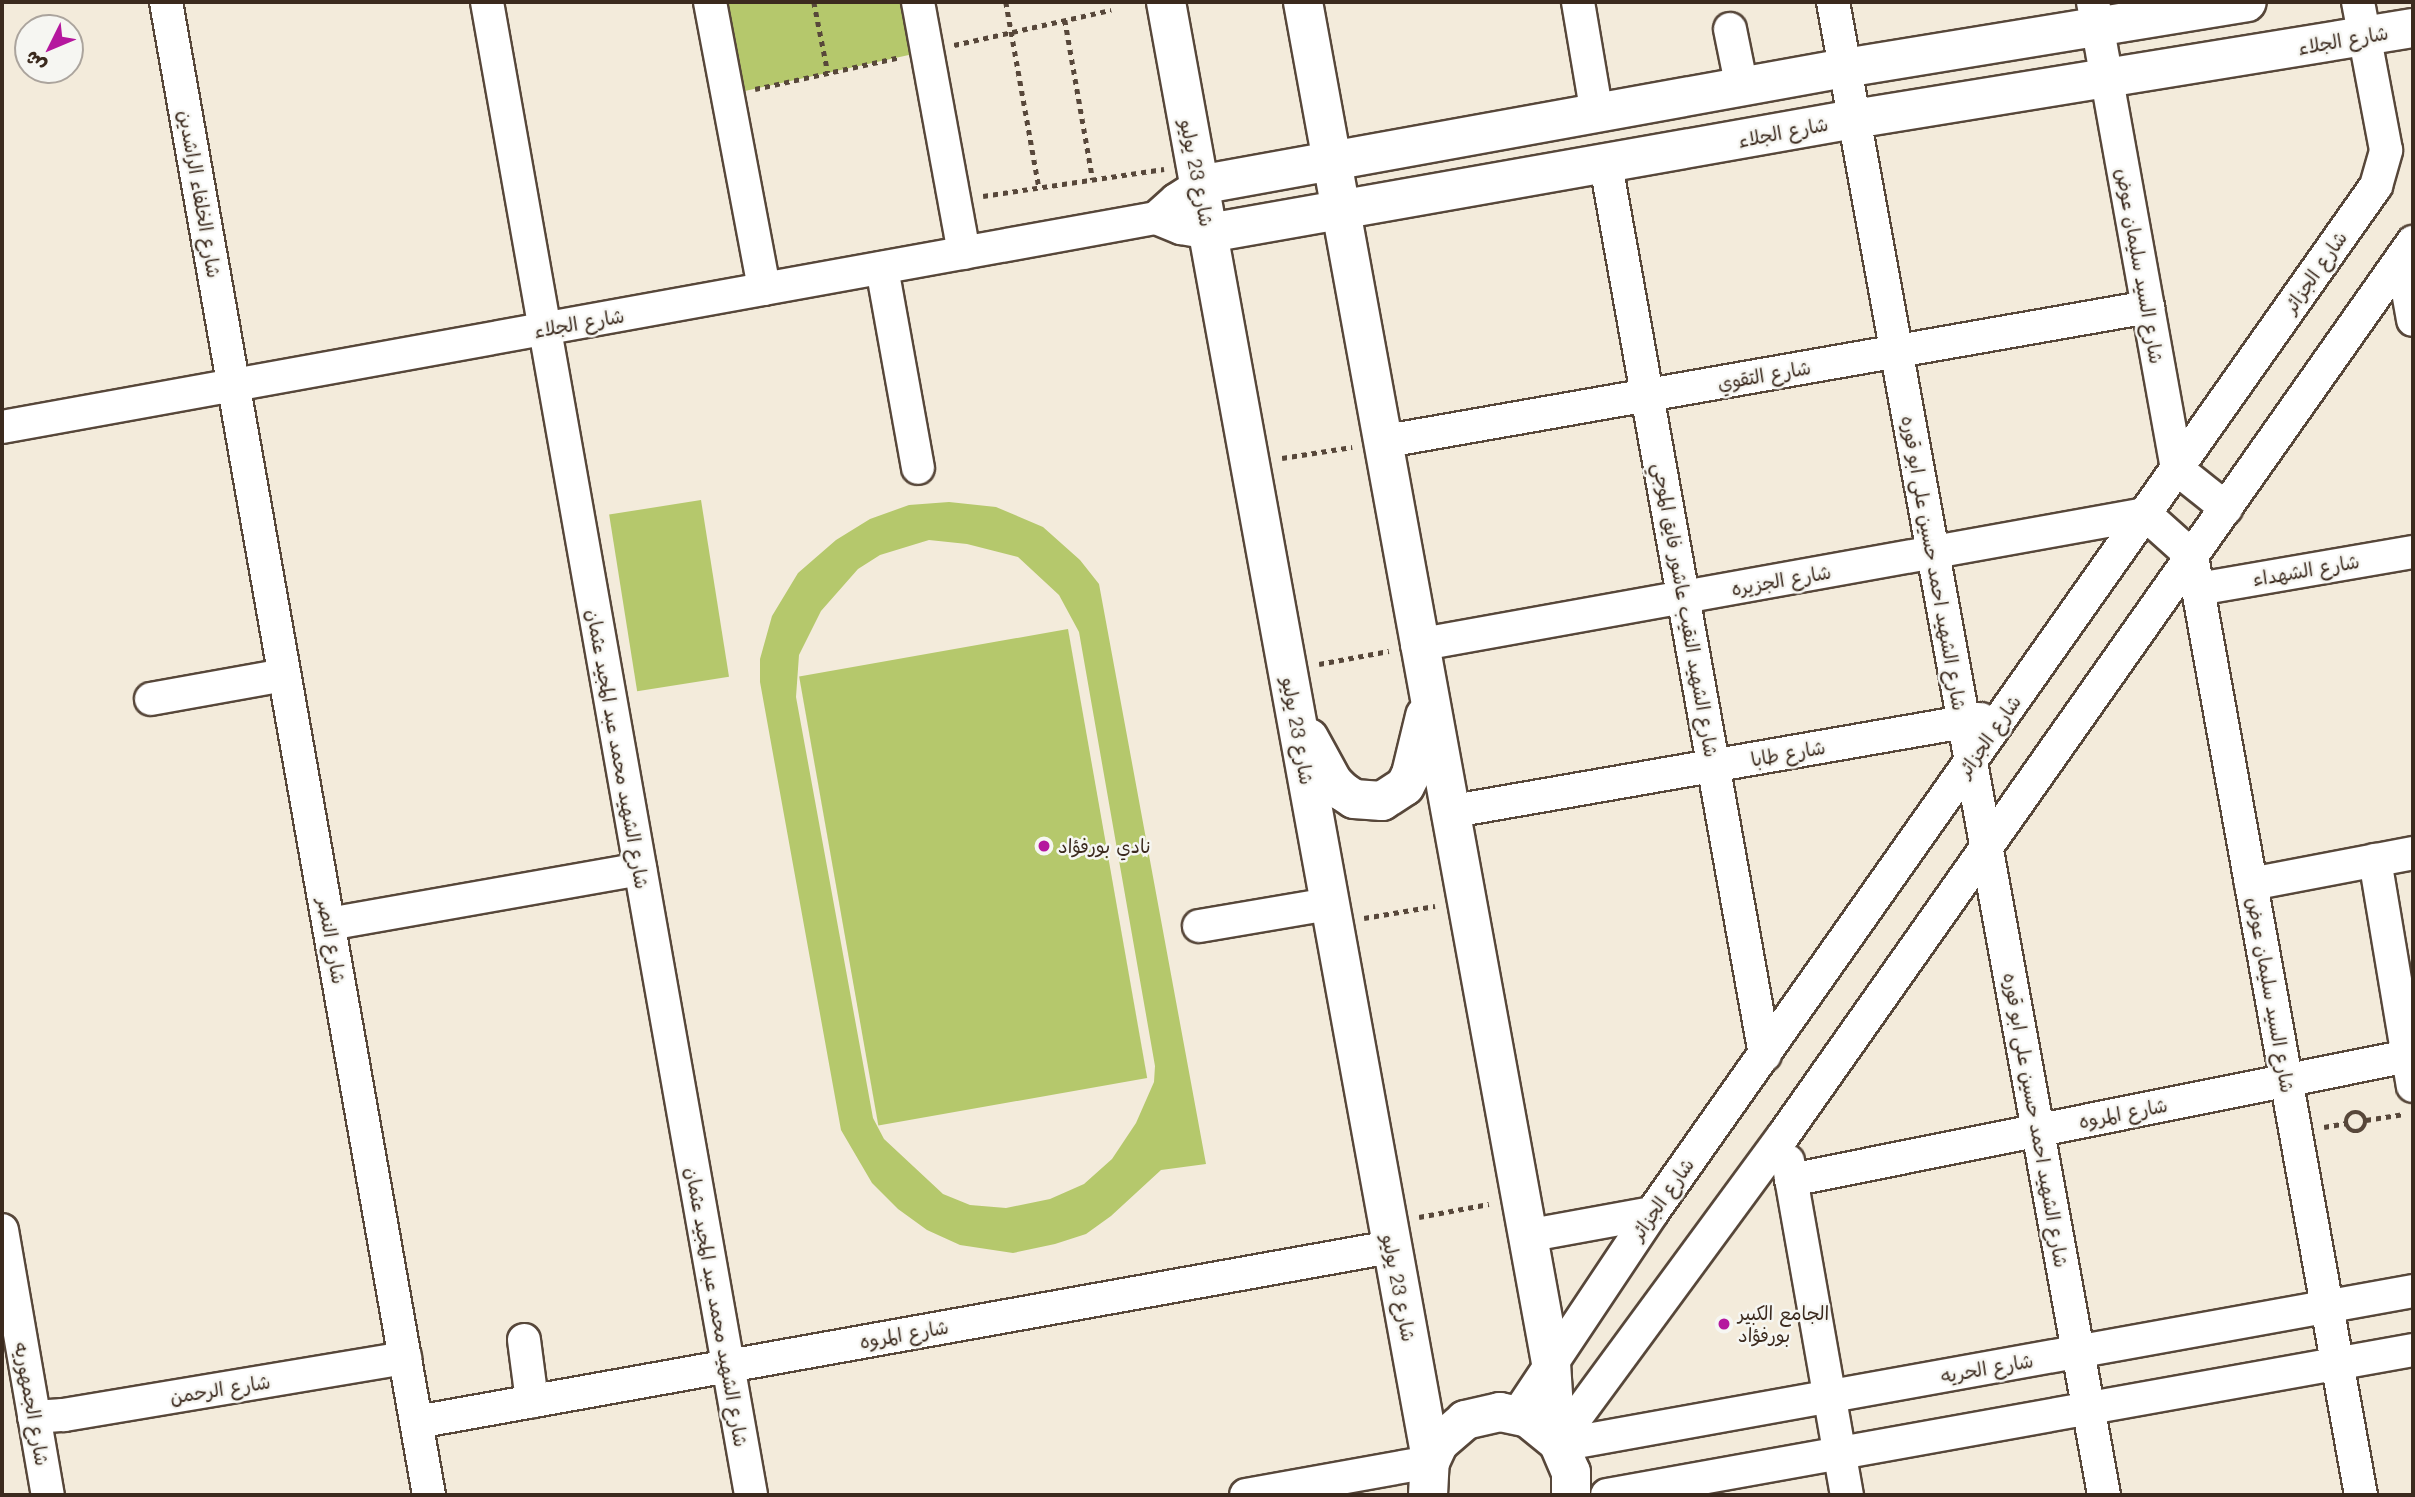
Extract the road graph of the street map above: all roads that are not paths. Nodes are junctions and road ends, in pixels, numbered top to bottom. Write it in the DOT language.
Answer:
graph roads {
  1 [pos="166,2"];
  2 [pos="486,2"];
  3 [pos="710,2"];
  4 [pos="918,2"];
  5 [pos="1166,2"];
  6 [pos="1303,2"];
  7 [pos="1577,2"];
  8 [pos="1833,2"];
  9 [pos="2246,2"];
  10 [pos="2201,4"];
  11 [pos="2100,10"];
  12 [pos="2361,19"];
  13 [pos="2413,28"];
  14 [pos="1730,29"];
  15 [pos="1845,68"];
  16 [pos="2107,80"];
  17 [pos="1742,88"];
  18 [pos="1597,114"];
  19 [pos="1854,119"];
  20 [pos="1331,162"];
  21 [pos="1606,165"];
  22 [pos="1197,175"];
  23 [pos="1340,211"];
  24 [pos="1156,218"];
  25 [pos="1209,233"];
  26 [pos="2410,252"];
  27 [pos="964,253"];
  28 [pos="882,268"];
  29 [pos="764,289"];
  30 [pos="2148,307"];
  31 [pos="2413,320"];
  32 [pos="544,329"];
  33 [pos="1896,351"];
  34 [pos="233,387"];
  35 [pos="1647,395"];
  36 [pos="2,427"];
  37 [pos="1381,442"];
  38 [pos="918,468"];
  39 [pos="2177,469"];
  40 [pos="2226,508"];
  41 [pos="2145,514"];
  42 [pos="2413,552"];
  43 [pos="1932,553"];
  44 [pos="2192,556"];
  45 [pos="2198,589"];
  46 [pos="1683,597"];
  47 [pos="1418,645"];
  48 [pos="284,675"];
  49 [pos="151,699"];
  50 [pos="1429,703"];
  51 [pos="1293,708"];
  52 [pos="2004,714"];
  53 [pos="1963,722"];
  54 [pos="1970,763"];
  55 [pos="1713,766"];
  56 [pos="1448,812"];
  57 [pos="1986,849"];
  58 [pos="2413,853"];
  59 [pos="2375,860"];
  60 [pos="640,869"];
  61 [pos="2251,884"];
  62 [pos="1331,913"];
  63 [pos="328,924"];
  64 [pos="1199,926"];
  65 [pos="1765,1055"];
  66 [pos="2412,1066"];
  67 [pos="2287,1081"];
  68 [pos="2038,1130"];
  69 [pos="1783,1136"];
  70 [pos="1791,1180"];
  71 [pos="1652,1213"];
  72 [pos="2,1230"];
  73 [pos="1389,1235"];
  74 [pos="1526,1236"];
  75 [pos="2413,1291"];
  76 [pos="2328,1307"];
  77 [pos="524,1340"];
  78 [pos="2413,1350"];
  79 [pos="2078,1351"];
  80 [pos="405,1357"];
  81 [pos="1551,1363"];
  82 [pos="2337,1364"];
  83 [pos="728,1366"];
  84 [pos="1829,1396"];
  85 [pos="532,1401"];
  86 [pos="2089,1409"];
  87 [pos="1518,1414"];
  88 [pos="34,1417"];
  89 [pos="416,1422"];
  90 [pos="1558,1442"];
  91 [pos="1839,1453"];
  92 [pos="1430,1472"];
  93 [pos="48,1495"];
  94 [pos="429,1495"];
  95 [pos="751,1495"];
  96 [pos="1246,1495"];
  97 [pos="1571,1495"];
  98 [pos="1606,1495"];
  99 [pos="1847,1495"];
  100 [pos="2104,1495"];
  101 [pos="2361,1495"];
  1 -- 34 [label="street, شارع الخلفاء الراشدين"];
  2 -- 32 [label="street, شارع الشهيد محمد عبد المجيد عثمان"];
  3 -- 29 [label="street"];
  4 -- 27 [label="street"];
  5 -- 22 [label="main road, شارع 23 يوليو"];
  6 -- 20 [label="main road"];
  7 -- 18 [label="street"];
  8 -- 15 [label="street, شارع الشهيد احمد حسين على ابو قوره"];
  9 -- 10 [label="main road, شارع الجلاء"];
  10 -- 11 [label="main road, شارع الجلاء"];
  11 -- 15 [label="main road, شارع الجلاء"];
  11 -- 16 [label="street, شارع السيد سليمان عوض"];
  12 -- 13 [label="main road, شارع الجلاء"];
  12 -- 16 [label="main road, شارع الجلاء"];
  12 -- 39 [label="street, شارع الجزائر"];
  14 -- 17 [label="street"];
  15 -- 17 [label="main road, شارع الجلاء"];
  15 -- 19 [label="street, شارع الشهيد احمد حسين على ابو قوره"];
  16 -- 19 [label="main road, شارع الجلاء"];
  16 -- 30 [label="street, شارع السيد سليمان عوض"];
  17 -- 18 [label="main road, شارع الجلاء"];
  18 -- 20 [label="main road, شارع الجلاء"];
  19 -- 21 [label="main road, شارع الجلاء"];
  19 -- 33 [label="street, شارع الشهيد احمد حسين على ابو قوره"];
  20 -- 22 [label="main road, شارع الجلاء"];
  20 -- 23 [label="main road"];
  21 -- 23 [label="main road, شارع الجلاء"];
  21 -- 35 [label="street, شارع الشهيد النقيب عاشور فايق الموجي"];
  22 -- 24 [label="street, شارع الجلاء"];
  22 -- 25 [label="main road, شارع 23 يوليو"];
  23 -- 25 [label="main road, شارع الجلاء"];
  23 -- 37 [label="main road"];
  24 -- 25 [label="street, شارع الجلاء"];
  24 -- 27 [label="street, شارع الجلاء"];
  25 -- 51 [label="main road, شارع 23 يوليو"];
  26 -- 31 [label="street"];
  26 -- 40 [label="street"];
  27 -- 28 [label="street, شارع الجلاء"];
  28 -- 29 [label="street, شارع الجلاء"];
  28 -- 38 [label="street"];
  29 -- 32 [label="street, شارع الجلاء"];
  30 -- 33 [label="street, شارع التقوي"];
  30 -- 39 [label="street, شارع السيد سليمان عوض"];
  32 -- 34 [label="street, شارع الجلاء"];
  32 -- 60 [label="street, شارع الشهيد محمد عبد المجيد عثمان"];
  33 -- 35 [label="street, شارع التقوي"];
  33 -- 43 [label="street, شارع الشهيد احمد حسين على ابو قوره"];
  34 -- 36 [label="street, شارع الجلاء"];
  34 -- 48 [label="street, شارع النصر"];
  35 -- 37 [label="street, شارع التقوي"];
  35 -- 46 [label="street, شارع الشهيد النقيب عاشور فايق الموجي"];
  37 -- 47 [label="main road"];
  39 -- 40 [label="street"];
  39 -- 41 [label="street, شارع الجزائر"];
  40 -- 44 [label="street"];
  41 -- 43 [label="street, شارع الجزيره"];
  41 -- 44 [label="street"];
  41 -- 52 [label="street, شارع الجزائر"];
  42 -- 45 [label="street, شارع الشهداء"];
  43 -- 46 [label="street, شارع الجزيره"];
  43 -- 53 [label="street, شارع الشهيد احمد حسين على ابو قوره"];
  44 -- 45 [label="street, شارع السيد سليمان عوض"];
  44 -- 57 [label="street"];
  45 -- 61 [label="street, شارع السيد سليمان عوض"];
  46 -- 47 [label="street, شارع الجزيره"];
  46 -- 55 [label="street, شارع الشهيد النقيب عاشور فايق الموجي"];
  47 -- 50 [label="main road"];
  48 -- 49 [label="street"];
  48 -- 63 [label="street, شارع النصر"];
  50 -- 51 [label="main road"];
  50 -- 56 [label="main road"];
  51 -- 62 [label="main road, شارع 23 يوليو"];
  52 -- 53 [label="street, شارع طابا"];
  52 -- 54 [label="street, شارع الجزائر"];
  53 -- 54 [label="street, شارع الشهيد احمد حسين على ابو قوره"];
  53 -- 55 [label="street, شارع طابا"];
  54 -- 57 [label="street, شارع الشهيد احمد حسين على ابو قوره"];
  54 -- 65 [label="street, شارع الجزائر"];
  55 -- 56 [label="street, شارع طابا"];
  55 -- 65 [label="street, شارع الشهيد النقيب عاشور فايق الموجي"];
  56 -- 74 [label="main road"];
  57 -- 68 [label="street, شارع الشهيد احمد حسين على ابو قوره"];
  57 -- 69 [label="street"];
  58 -- 59 [label="street"];
  59 -- 61 [label="street"];
  59 -- 66 [label="street"];
  60 -- 63 [label="street"];
  60 -- 83 [label="street, شارع الشهيد محمد عبد المجيد عثمان"];
  61 -- 67 [label="street, شارع السيد سليمان عوض"];
  62 -- 64 [label="street"];
  62 -- 73 [label="main road, شارع 23 يوليو"];
  63 -- 80 [label="street, شارع النصر"];
  65 -- 71 [label="street, شارع الجزائر"];
  66 -- 67 [label="street, شارع المروه"];
  67 -- 68 [label="street, شارع المروه"];
  67 -- 76 [label="street, شارع السيد سليمان عوض"];
  68 -- 70 [label="street, شارع المروه"];
  68 -- 79 [label="street, شارع الشهيد احمد حسين على ابو قوره"];
  69 -- 70 [label="street"];
  69 -- 90 [label="street"];
  70 -- 84 [label="street"];
  71 -- 74 [label="street"];
  71 -- 81 [label="street, شارع الجزائر"];
  72 -- 88 [label="street, شارع الجمهوريه"];
  73 -- 83 [label="street, شارع المروه"];
  73 -- 92 [label="main road, شارع 23 يوليو"];
  74 -- 81 [label="main road"];
  75 -- 76 [label="street, شارع الحريه"];
  76 -- 79 [label="street, شارع الحريه"];
  76 -- 82 [label="street, شارع السيد سليمان عوض"];
  77 -- 85 [label="street"];
  78 -- 82 [label="street"];
  79 -- 84 [label="street, شارع الحريه"];
  79 -- 86 [label="street, شارع الشهيد احمد حسين على ابو قوره"];
  80 -- 88 [label="street, شارع الرحمن"];
  80 -- 89 [label="street, شارع النصر"];
  81 -- 87 [label="street, شارع الجزائر"];
  81 -- 90 [label="main road"];
  82 -- 86 [label="street"];
  82 -- 101 [label="street, شارع السيد سليمان عوض"];
  83 -- 85 [label="street, شارع المروه"];
  83 -- 95 [label="street, شارع الشهيد محمد عبد المجيد عثمان"];
  84 -- 90 [label="street, شارع الحريه"];
  84 -- 91 [label="street"];
  85 -- 89 [label="street, شارع المروه"];
  86 -- 91 [label="street"];
  86 -- 100 [label="street, شارع الشهيد احمد حسين على ابو قوره"];
  87 -- 90 [label="main road"];
  87 -- 92 [label="main road"];
  88 -- 93 [label="street, شارع الجمهوريه"];
  89 -- 94 [label="street, شارع النصر"];
  90 -- 97 [label="main road"];
  91 -- 98 [label="street"];
  91 -- 99 [label="street"];
  92 -- 96 [label="street"];
}
